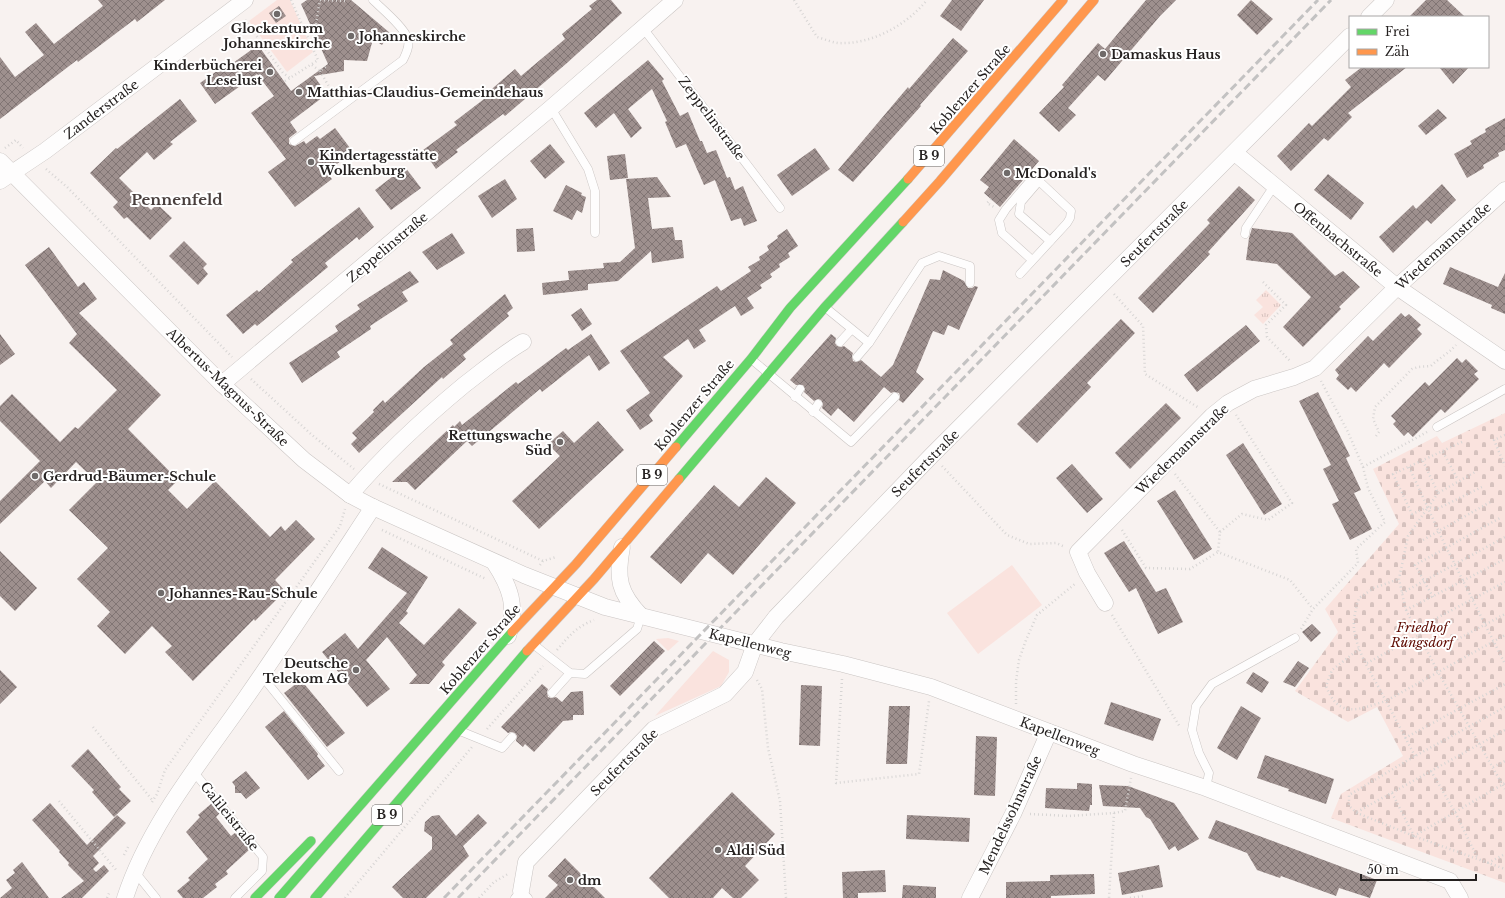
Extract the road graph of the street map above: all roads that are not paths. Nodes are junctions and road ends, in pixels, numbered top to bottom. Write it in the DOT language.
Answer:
graph roads {
  1 [pos="372,0"];
  2 [pos="675,0"];
  3 [pos="1063,0"];
  4 [pos="1386,0"];
  5 [pos="1091,2"];
  6 [pos="241,4"];
  7 [pos="1370,16"];
  8 [pos="643,28"];
  9 [pos="1349,37"];
  10 [pos="551,108"];
  11 [pos="294,141"];
  12 [pos="1234,153"];
  13 [pos="1,156"];
  14 [pos="6,177"];
  15 [pos="1041,182"];
  16 [pos="1274,186"];
  17 [pos="1505,190"];
  18 [pos="780,208"];
  19 [pos="595,233"];
  20 [pos="1245,234"];
  21 [pos="1050,241"];
  22 [pos="1032,260"];
  23 [pos="1020,274"];
  24 [pos="970,283"];
  25 [pos="1397,287"];
  26 [pos="825,307"];
  27 [pos="851,330"];
  28 [pos="523,342"];
  29 [pos="840,342"];
  30 [pos="869,343"];
  31 [pos="857,357"];
  32 [pos="751,359"];
  33 [pos="1505,361"];
  34 [pos="768,374"];
  35 [pos="222,384"];
  36 [pos="800,389"];
  37 [pos="1505,389"];
  38 [pos="795,397"];
  39 [pos="895,397"];
  40 [pos="818,404"];
  41 [pos="813,412"];
  42 [pos="1436,427"];
  43 [pos="350,495"];
  44 [pos="373,507"];
  45 [pos="622,546"];
  46 [pos="494,562"];
  47 [pos="554,587"];
  48 [pos="577,597"];
  49 [pos="1105,603"];
  50 [pos="641,616"];
  51 [pos="508,636"];
  52 [pos="1296,638"];
  53 [pos="533,644"];
  54 [pos="754,644"];
  55 [pos="570,672"];
  56 [pos="261,674"];
  57 [pos="552,693"];
  58 [pos="459,731"];
  59 [pos="1049,732"];
  60 [pos="512,737"];
  61 [pos="194,771"];
  62 [pos="338,772"];
  63 [pos="383,780"];
  64 [pos="428,781"];
  65 [pos="1206,788"];
  66 [pos="353,799"];
  67 [pos="315,837"];
  68 [pos="135,872"];
  69 [pos="522,896"];
  70 [pos="124,898"];
  71 [pos="156,898"];
  72 [pos="235,898"];
  73 [pos="256,898"];
  74 [pos="279,898"];
  75 [pos="315,898"];
  76 [pos="970,898"];
  77 [pos="1460,898"];
  1 -- 11 [label="lane"];
  2 -- 8 [label="street, Zeppelinstraße"];
  3 -- 32 [label="main road, Koblenzer Straße / B 9"];
  4 -- 7 [label="street"];
  5 -- 26 [label="main road, B 9"];
  6 -- 14 [label="street, Zanderstraße"];
  8 -- 10 [label="street, Zeppelinstraße"];
  8 -- 18 [label="lane, Zeppelinstraße"];
  9 -- 12 [label="street, Seufertstraße"];
  10 -- 19 [label="lane"];
  10 -- 35 [label="street, Zeppelinstraße"];
  12 -- 16 [label="street, Offenbachstraße"];
  12 -- 54 [label="street, Seufertstraße"];
  13 -- 14 [label="street, Albertus-Magnus-Straße"];
  14 -- 35 [label="street, Albertus-Magnus-Straße"];
  15 -- 21 [label="lane"];
  15 -- 21 [label="lane"];
  15 -- 22 [label="lane"];
  16 -- 20 [label="lane"];
  16 -- 25 [label="street, Offenbachstraße"];
  17 -- 25 [label="street, Wiedemannstraße"];
  21 -- 22 [label="lane"];
  22 -- 23 [label="lane"];
  24 -- 30 [label="lane"];
  25 -- 33 [label="street, Offenbachstraße"];
  25 -- 49 [label="street, Wiedemannstraße"];
  26 -- 27 [label="lane"];
  26 -- 34 [label="main road, B 9"];
  27 -- 29 [label="lane"];
  27 -- 30 [label="lane"];
  28 -- 43 [label="street"];
  30 -- 31 [label="lane"];
  32 -- 34 [label="lane"];
  32 -- 47 [label="main road, Koblenzer Straße / B 9"];
  34 -- 38 [label="lane"];
  34 -- 45 [label="main road, B 9"];
  35 -- 43 [label="street, Albertus-Magnus-Straße"];
  36 -- 38 [label="lane"];
  37 -- 42 [label="lane"];
  38 -- 41 [label="lane"];
  39 -- 41 [label="lane"];
  40 -- 41 [label="lane"];
  43 -- 44 [label="street, Albertus-Magnus-Straße"];
  44 -- 46 [label="street, Albertus-Magnus-Straße"];
  44 -- 56 [label="street, Galileistraße"];
  45 -- 48 [label="main road, B 9"];
  45 -- 50 [label="street"];
  46 -- 47 [label="street, Albertus-Magnus-Straße"];
  46 -- 51 [label="street"];
  47 -- 48 [label="street, Albertus-Magnus-Straße"];
  47 -- 51 [label="main road, Koblenzer Straße / B 9"];
  48 -- 50 [label="street, Kapellenweg"];
  48 -- 53 [label="main road, B 9"];
  50 -- 54 [label="street, Kapellenweg"];
  50 -- 55 [label="lane"];
  51 -- 63 [label="main road, Koblenzer Straße / B 9"];
  52 -- 65 [label="lane"];
  53 -- 55 [label="lane"];
  53 -- 58 [label="main road, B 9"];
  54 -- 59 [label="street, Kapellenweg"];
  54 -- 69 [label="street, Seufertstraße"];
  55 -- 57 [label="lane"];
  56 -- 61 [label="street, Galileistraße"];
  56 -- 62 [label="lane"];
  58 -- 60 [label="lane"];
  58 -- 64 [label="main road"];
  58 -- 75 [label="main road, B 9"];
  59 -- 65 [label="street, Kapellenweg"];
  59 -- 76 [label="street, Mendelssohnstraße"];
  61 -- 68 [label="street, Galileistraße"];
  61 -- 72 [label="lane, Galileistraße"];
  63 -- 66 [label="main road"];
  63 -- 74 [label="main road, Koblenzer Straße / B 9"];
  65 -- 77 [label="street, Kapellenweg"];
  67 -- 73 [label="main road"];
  68 -- 70 [label="street, Galileistraße"];
  68 -- 71 [label="lane"];
}
